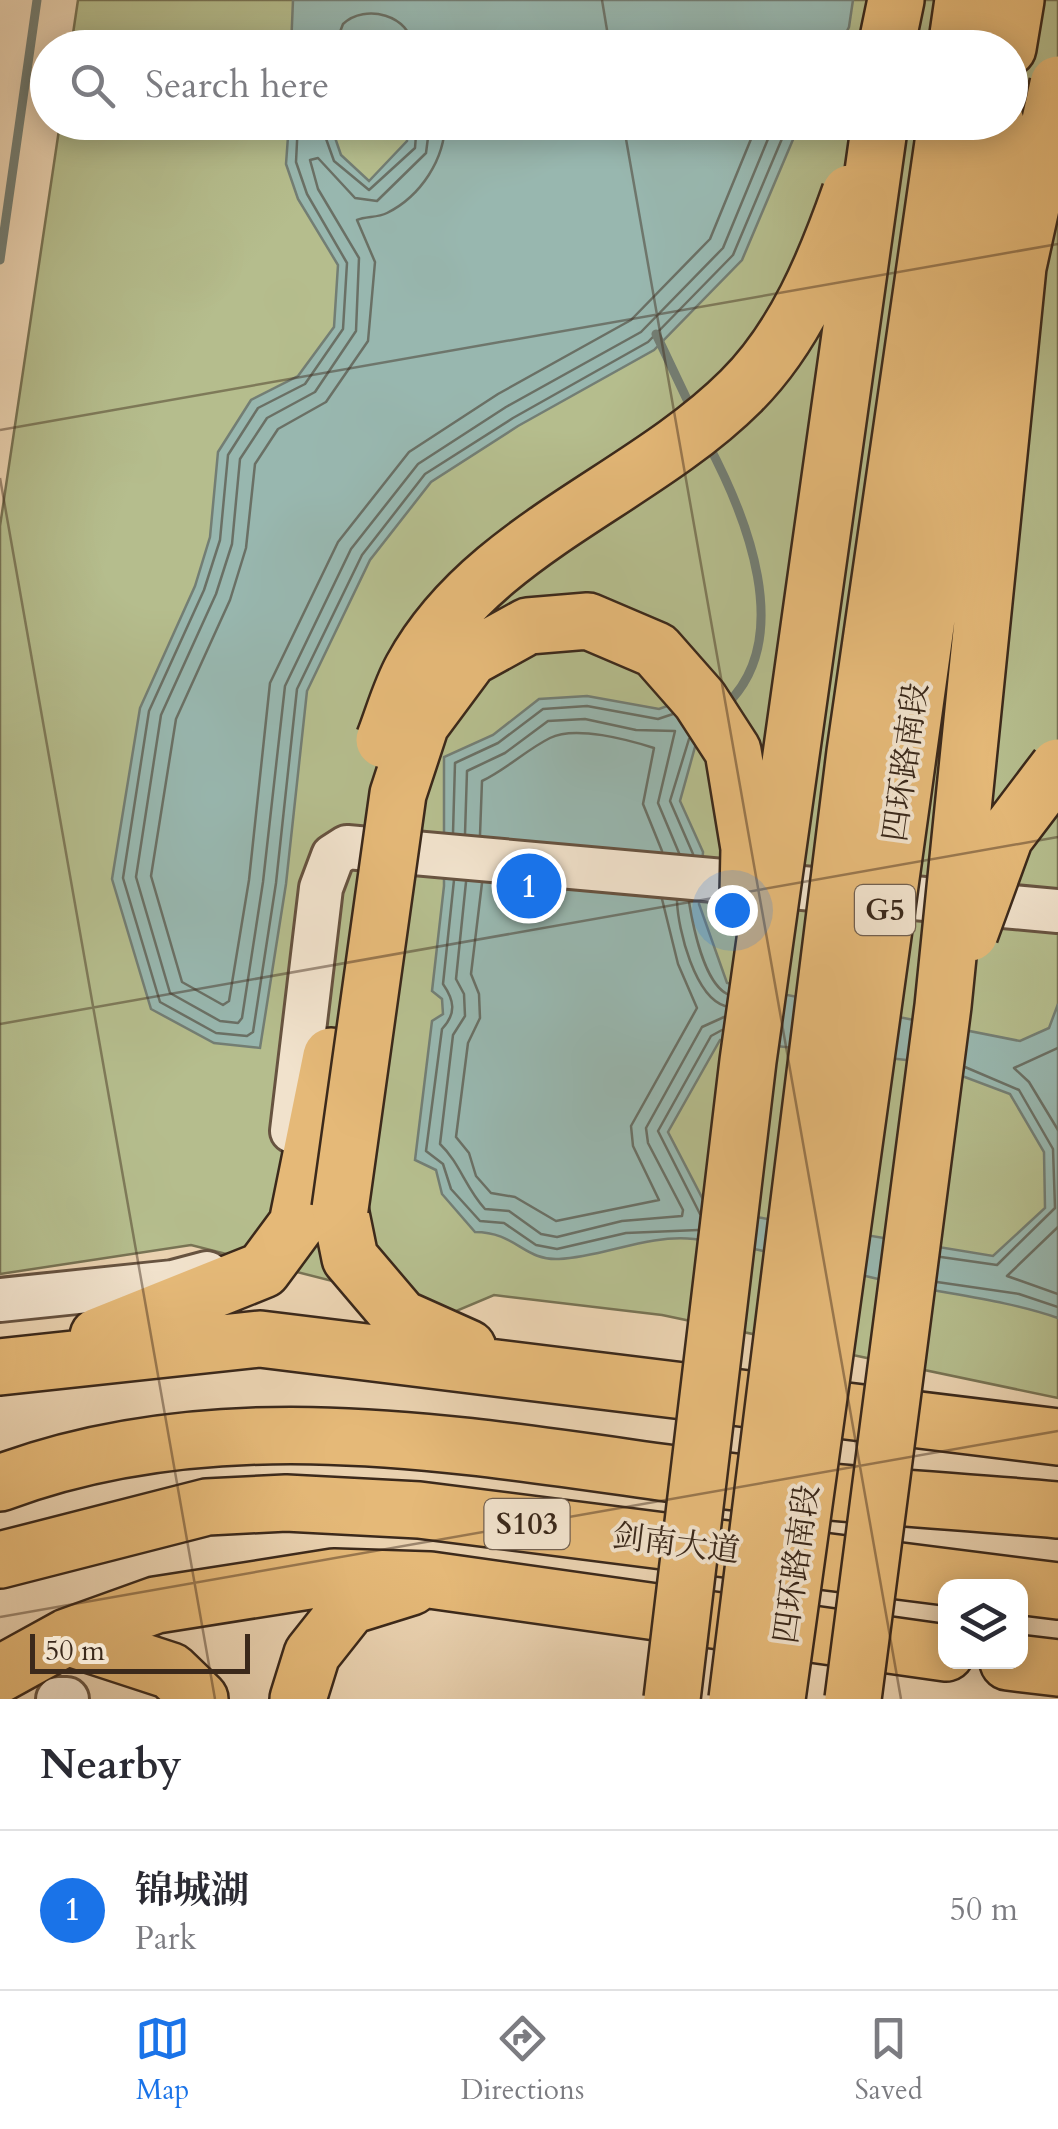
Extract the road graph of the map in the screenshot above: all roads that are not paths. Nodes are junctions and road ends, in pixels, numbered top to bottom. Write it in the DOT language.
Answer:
graph roads {
  1 [pos="963,0"];
  2 [pos="1016,0"];
  3 [pos="959,30"];
  4 [pos="1011,30"];
  5 [pos="1058,84"];
  6 [pos="864,140"];
  7 [pos="877,140"];
  8 [pos="943,140"];
  9 [pos="994,140"];
  10 [pos="1058,767"];
  11 [pos="1052,911"];
  12 [pos="943,1006"];
  13 [pos="748,1061"];
  14 [pos="0,1300"];
  15 [pos="20,1363"];
  16 [pos="516,1370"];
  17 [pos="1058,1437"];
  18 [pos="0,1483"];
  19 [pos="1058,1510"];
  20 [pos="0,1560"];
  21 [pos="430,1580"];
  22 [pos="1058,1591"];
  23 [pos="67,1637"];
  24 [pos="938,1652"];
  25 [pos="1028,1664"];
  26 [pos="1058,1668"];
  27 [pos="0,1674"];
  28 [pos="58,1699"];
  29 [pos="67,1699"];
  30 [pos="200,1699"];
  31 [pos="298,1699"];
  32 [pos="672,1699"];
  33 [pos="737,1699"];
  34 [pos="778,1699"];
  35 [pos="853,1699"];
  1 -- 3 [label="highway"];
  2 -- 4 [label="highway"];
  5 -- 12 [label="highway, bridge"];
  6 -- 15 [label="highway, bridge"];
  7 -- 13 [label="highway, bridge"];
  8 -- 33 [label="highway, 四环路南段 / G5, bridge"];
  9 -- 34 [label="highway, 四环路南段 / G5, bridge"];
  10 -- 12 [label="highway, bridge"];
  11 -- 14 [label="street"];
  12 -- 35 [label="highway, bridge"];
  13 -- 16 [label="highway, bridge"];
  13 -- 32 [label="highway, bridge"];
  15 -- 16 [label="highway"];
  16 -- 17 [label="highway"];
  18 -- 19 [label="highway, 剑南大道 / S103"];
  20 -- 22 [label="highway, 剑南大道 / S103"];
  21 -- 23 [label="highway"];
  21 -- 24 [label="highway"];
  21 -- 31 [label="highway"];
  23 -- 27 [label="highway"];
  23 -- 30 [label="highway"];
  25 -- 26 [label="highway"];
  28 -- 29 [label="street"];
}
